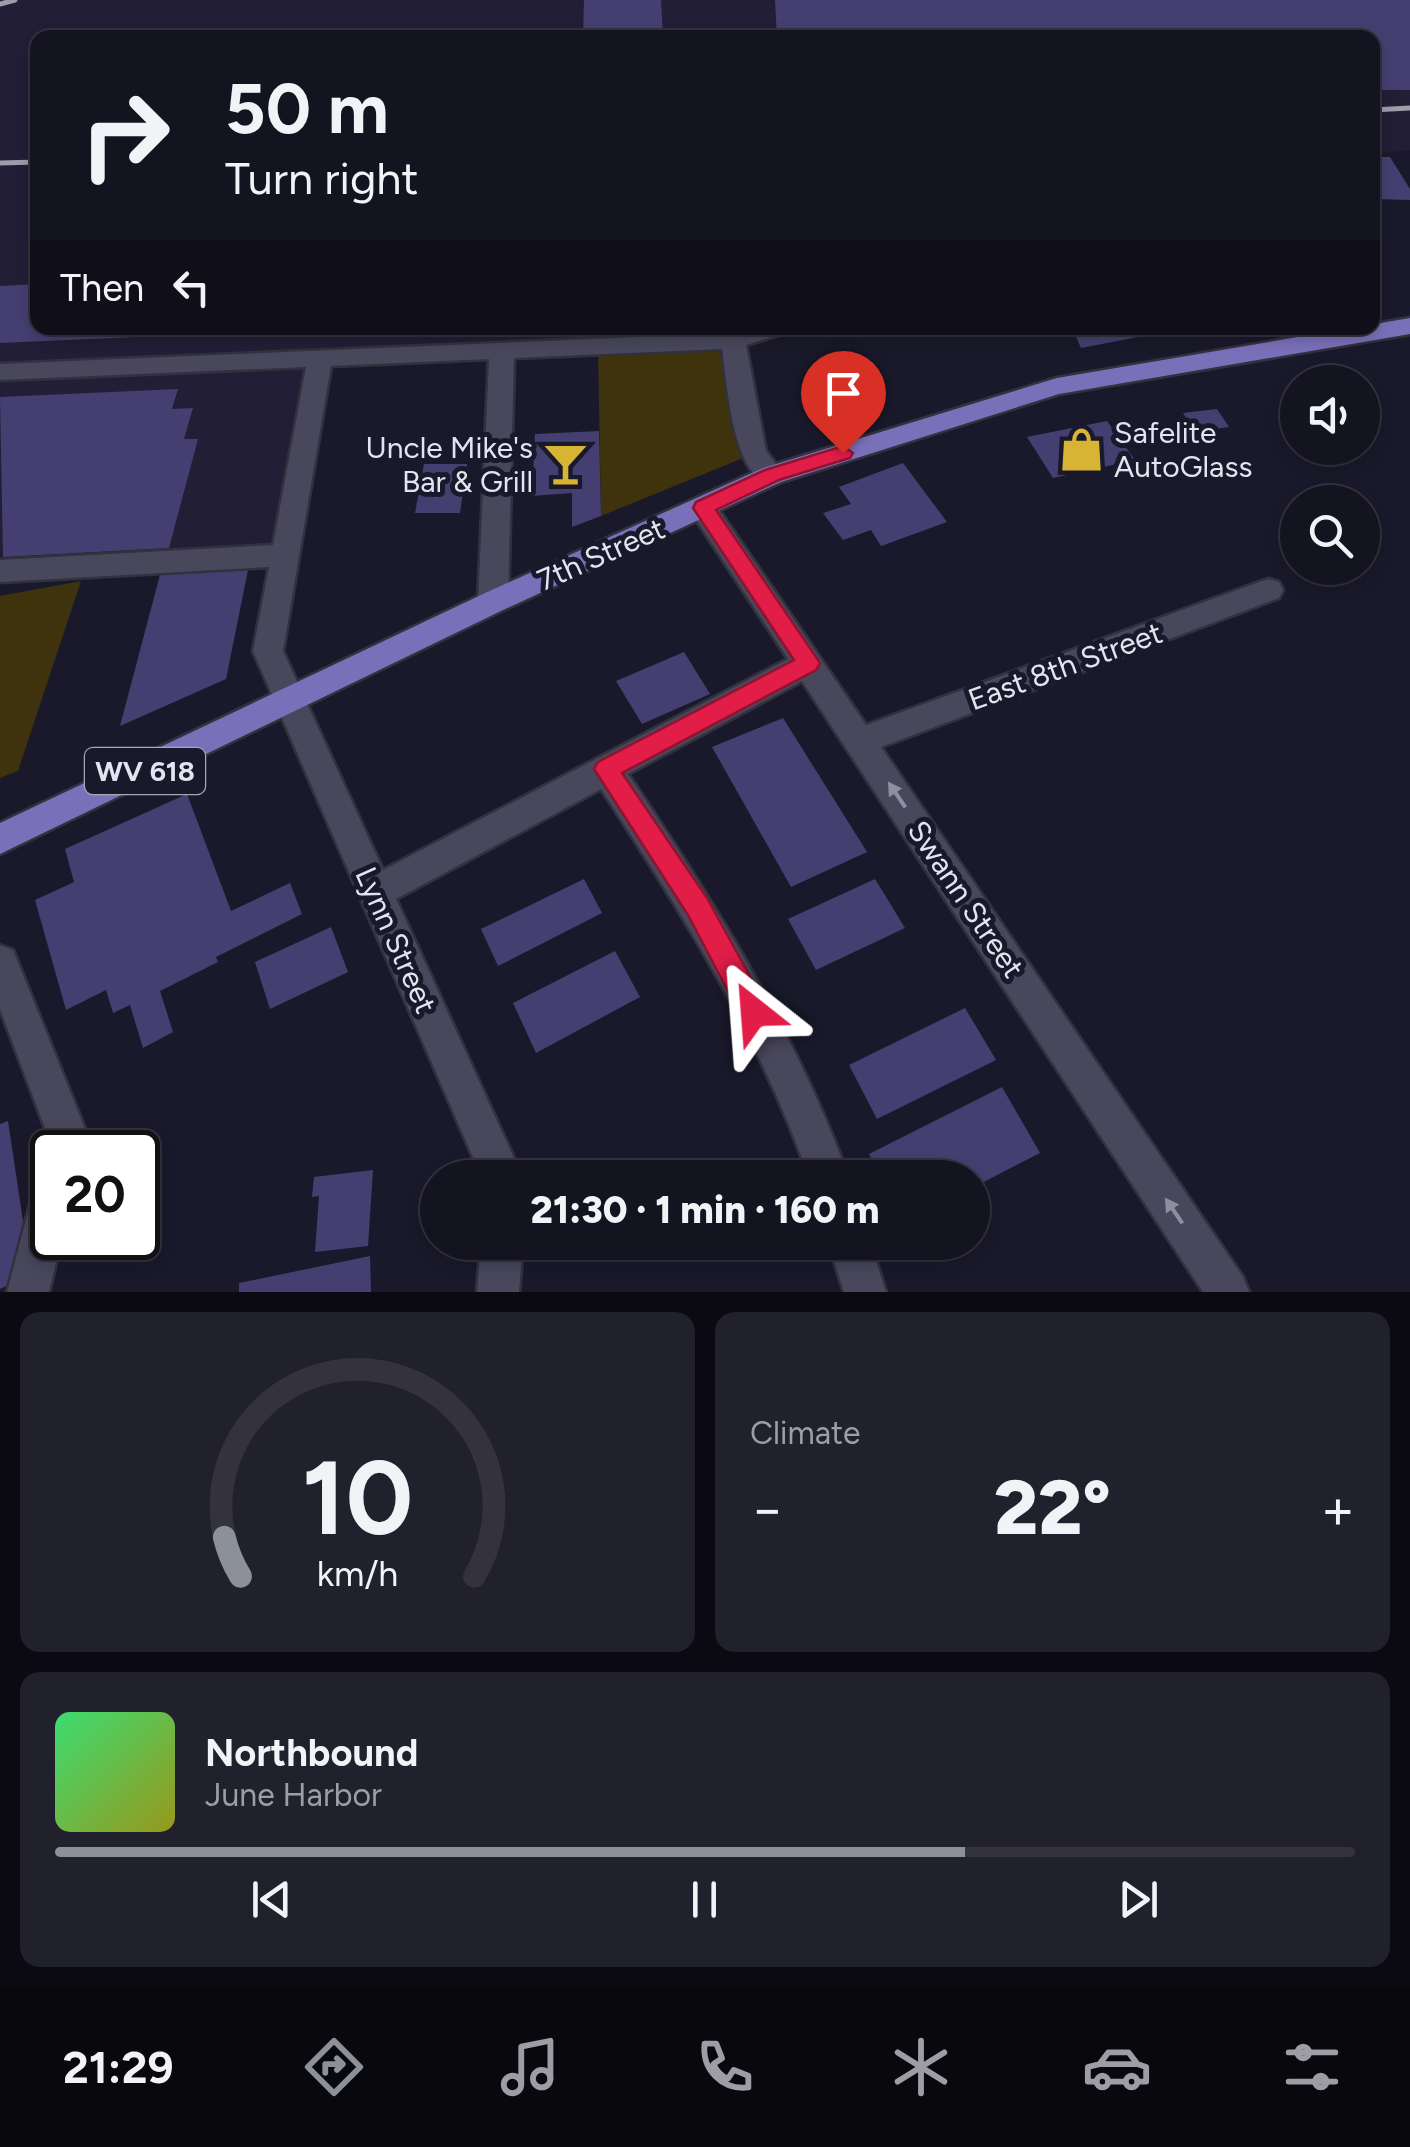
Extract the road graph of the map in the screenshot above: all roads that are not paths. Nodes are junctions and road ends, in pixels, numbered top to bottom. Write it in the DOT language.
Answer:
graph roads {
  1 [pos="1410,326"];
  2 [pos="1380,331"];
  3 [pos="754,335"];
  4 [pos="1357,335"];
  5 [pos="733,341"];
  6 [pos="502,350"];
  7 [pos="320,358"];
  8 [pos="0,372"];
  9 [pos="772,475"];
  10 [pos="703,508"];
  11 [pos="285,554"];
  12 [pos="0,571"];
  13 [pos="1268,590"];
  14 [pos="493,602"];
  15 [pos="808,663"];
  16 [pos="290,702"];
  17 [pos="861,741"];
  18 [pos="606,769"];
  19 [pos="0,839"];
  20 [pos="374,892"];
  21 [pos="0,962"];
  22 [pos="66,1130"];
  23 [pos="494,1160"];
  24 [pos="823,1160"];
  25 [pos="36,1260"];
  26 [pos="501,1260"];
  27 [pos="855,1260"];
  28 [pos="28,1292"];
  29 [pos="498,1292"];
  30 [pos="865,1292"];
  31 [pos="1228,1292"];
  1 -- 2 [label="main road, 7th Street / WV 618"];
  3 -- 5 [label="street"];
  4 -- 9 [label="main road, 7th Street / WV 618"];
  5 -- 6 [label="street"];
  5 -- 9 [label="street"];
  6 -- 7 [label="street"];
  6 -- 14 [label="street"];
  7 -- 8 [label="street"];
  7 -- 11 [label="street, Lynn Street"];
  9 -- 10 [label="main road, 7th Street / WV 618"];
  10 -- 14 [label="main road, 7th Street / WV 618"];
  10 -- 15 [label="street, Swann Street"];
  11 -- 12 [label="street"];
  11 -- 16 [label="street, Lynn Street"];
  13 -- 17 [label="street, East 8th Street"];
  14 -- 16 [label="main road, 7th Street / WV 618"];
  15 -- 17 [label="street, Swann Street"];
  15 -- 18 [label="street"];
  16 -- 19 [label="main road, 7th Street / WV 618"];
  16 -- 20 [label="street, Lynn Street"];
  31 -- 17 [label="street, Swann Street, one-way"];
  18 -- 20 [label="street"];
  18 -- 24 [label="street"];
  20 -- 23 [label="street, Lynn Street"];
  21 -- 22 [label="street"];
  25 -- 28 [label="street"];
  26 -- 29 [label="street"];
  27 -- 30 [label="street"];
}
